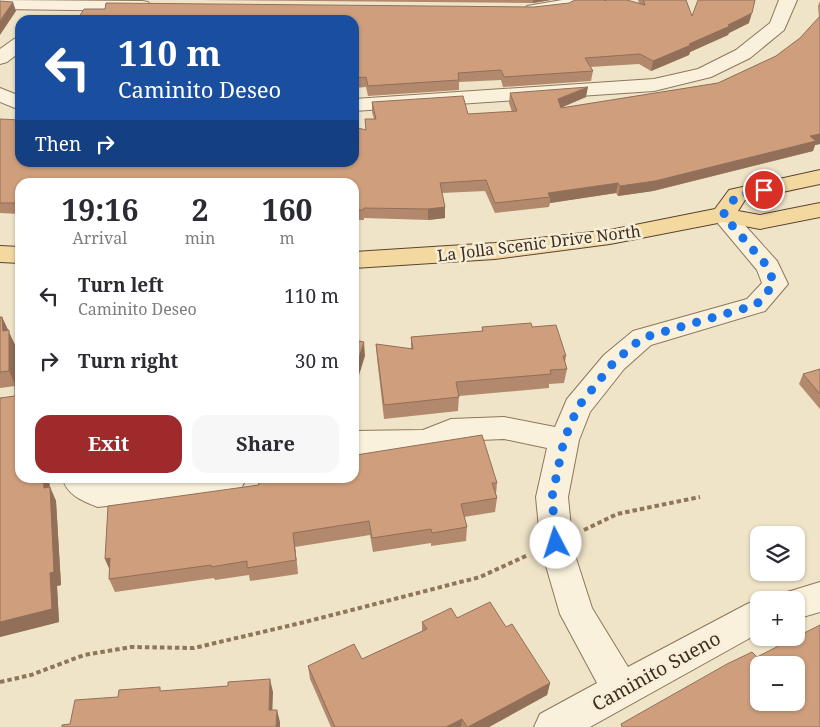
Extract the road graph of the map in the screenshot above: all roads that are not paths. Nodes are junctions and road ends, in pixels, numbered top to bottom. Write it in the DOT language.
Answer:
graph roads {
  1 [pos="575,0"];
  2 [pos="788,0"];
  3 [pos="58,2"];
  4 [pos="0,4"];
  5 [pos="154,6"];
  6 [pos="514,10"];
  7 [pos="49,15"];
  8 [pos="15,47"];
  9 [pos="0,58"];
  10 [pos="0,94"];
  11 [pos="15,102"];
  12 [pos="359,105"];
  13 [pos="820,177"];
  14 [pos="820,210"];
  15 [pos="723,215"];
  16 [pos="0,254"];
  17 [pos="15,255"];
  18 [pos="359,260"];
  19 [pos="564,440"];
  20 [pos="359,443"];
  21 [pos="82,483"];
  22 [pos="197,483"];
  23 [pos="820,597"];
  24 [pos="805,601"];
  25 [pos="750,620"];
  26 [pos="622,691"];
  27 [pos="554,727"];
  1 -- 6 [label="street"];
  2 -- 12 [label="street"];
  3 -- 4 [label="street"];
  3 -- 5 [label="street"];
  3 -- 7 [label="street"];
  8 -- 9 [label="street"];
  10 -- 11 [label="street"];
  13 -- 15 [label="main road"];
  14 -- 15 [label="main road, La Jolla Scenic Drive North"];
  15 -- 18 [label="main road, La Jolla Scenic Drive North"];
  15 -- 19 [label="street"];
  16 -- 17 [label="main road"];
  19 -- 20 [label="street"];
  19 -- 26 [label="street"];
  21 -- 22 [label="street"];
  23 -- 24 [label="street"];
  25 -- 26 [label="street, Caminito Sueno"];
  26 -- 27 [label="street, Caminito Sueno"];
}
